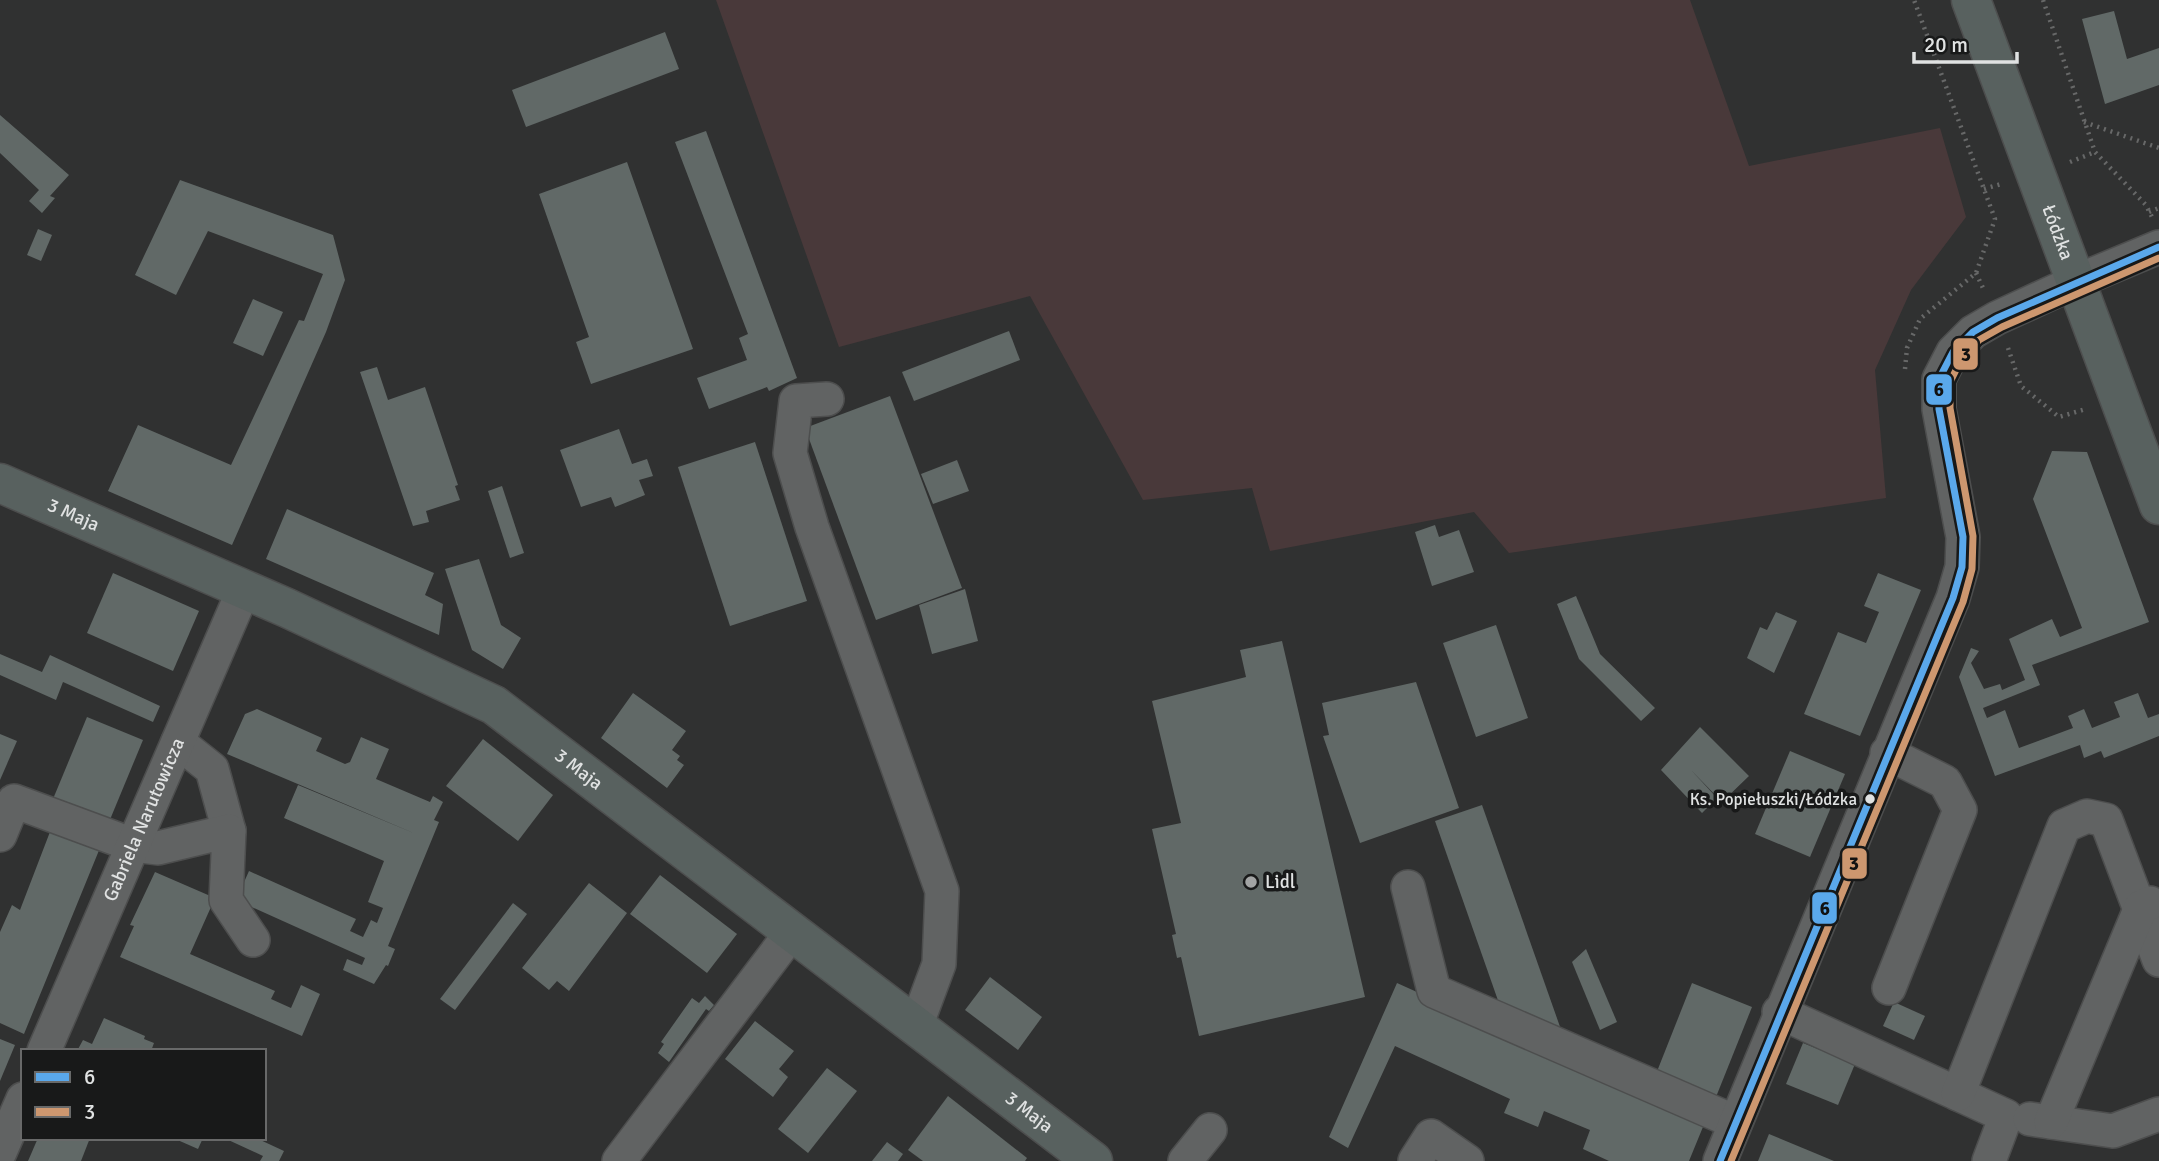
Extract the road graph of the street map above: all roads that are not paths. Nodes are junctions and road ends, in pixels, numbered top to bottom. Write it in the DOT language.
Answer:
graph roads {
  1 [pos="1971,0"];
  2 [pos="2157,235"];
  3 [pos="2077,281"];
  4 [pos="828,399"];
  5 [pos="0,483"];
  6 [pos="2159,505"];
  7 [pos="244,589"];
  8 [pos="177,742"];
  9 [pos="1887,753"];
  10 [pos="229,831"];
  11 [pos="0,835"];
  12 [pos="133,845"];
  13 [pos="1408,887"];
  14 [pos="2150,903"];
  15 [pos="792,932"];
  16 [pos="253,940"];
  17 [pos="2159,960"];
  18 [pos="1889,988"];
  19 [pos="1779,1012"];
  20 [pos="916,1026"];
  21 [pos="45,1049"];
  22 [pos="1958,1094"];
  23 [pos="21,1104"];
  24 [pos="2159,1114"];
  25 [pos="2006,1116"];
  26 [pos="1735,1122"];
  27 [pos="2051,1122"];
  28 [pos="1210,1130"];
  29 [pos="0,1152"];
  30 [pos="1079,1157"];
  31 [pos="619,1161"];
  32 [pos="1185,1161"];
  33 [pos="1415,1161"];
  34 [pos="1467,1161"];
  35 [pos="1720,1161"];
  36 [pos="1989,1161"];
  1 -- 3 [label="main road, Łódzka"];
  2 -- 3 [label="street"];
  3 -- 6 [label="main road, Łódzka"];
  3 -- 9 [label="street"];
  4 -- 20 [label="street"];
  5 -- 7 [label="main road, 3 Maja"];
  7 -- 8 [label="street, Gabriela Narutowicza"];
  7 -- 15 [label="main road, 3 Maja"];
  8 -- 10 [label="street"];
  8 -- 12 [label="street, Gabriela Narutowicza"];
  9 -- 18 [label="street"];
  9 -- 19 [label="street"];
  10 -- 12 [label="street"];
  10 -- 16 [label="street"];
  11 -- 12 [label="street"];
  12 -- 21 [label="street, Gabriela Narutowicza"];
  13 -- 26 [label="street"];
  14 -- 17 [label="street"];
  14 -- 22 [label="street"];
  14 -- 27 [label="street"];
  15 -- 20 [label="main road, 3 Maja"];
  15 -- 31 [label="street"];
  19 -- 22 [label="street"];
  19 -- 26 [label="street"];
  20 -- 30 [label="main road, 3 Maja"];
  22 -- 25 [label="street"];
  23 -- 29 [label="street"];
  24 -- 27 [label="street"];
  25 -- 27 [label="street"];
  25 -- 36 [label="street"];
  26 -- 35 [label="street"];
  28 -- 32 [label="street"];
  33 -- 34 [label="street"];
}
